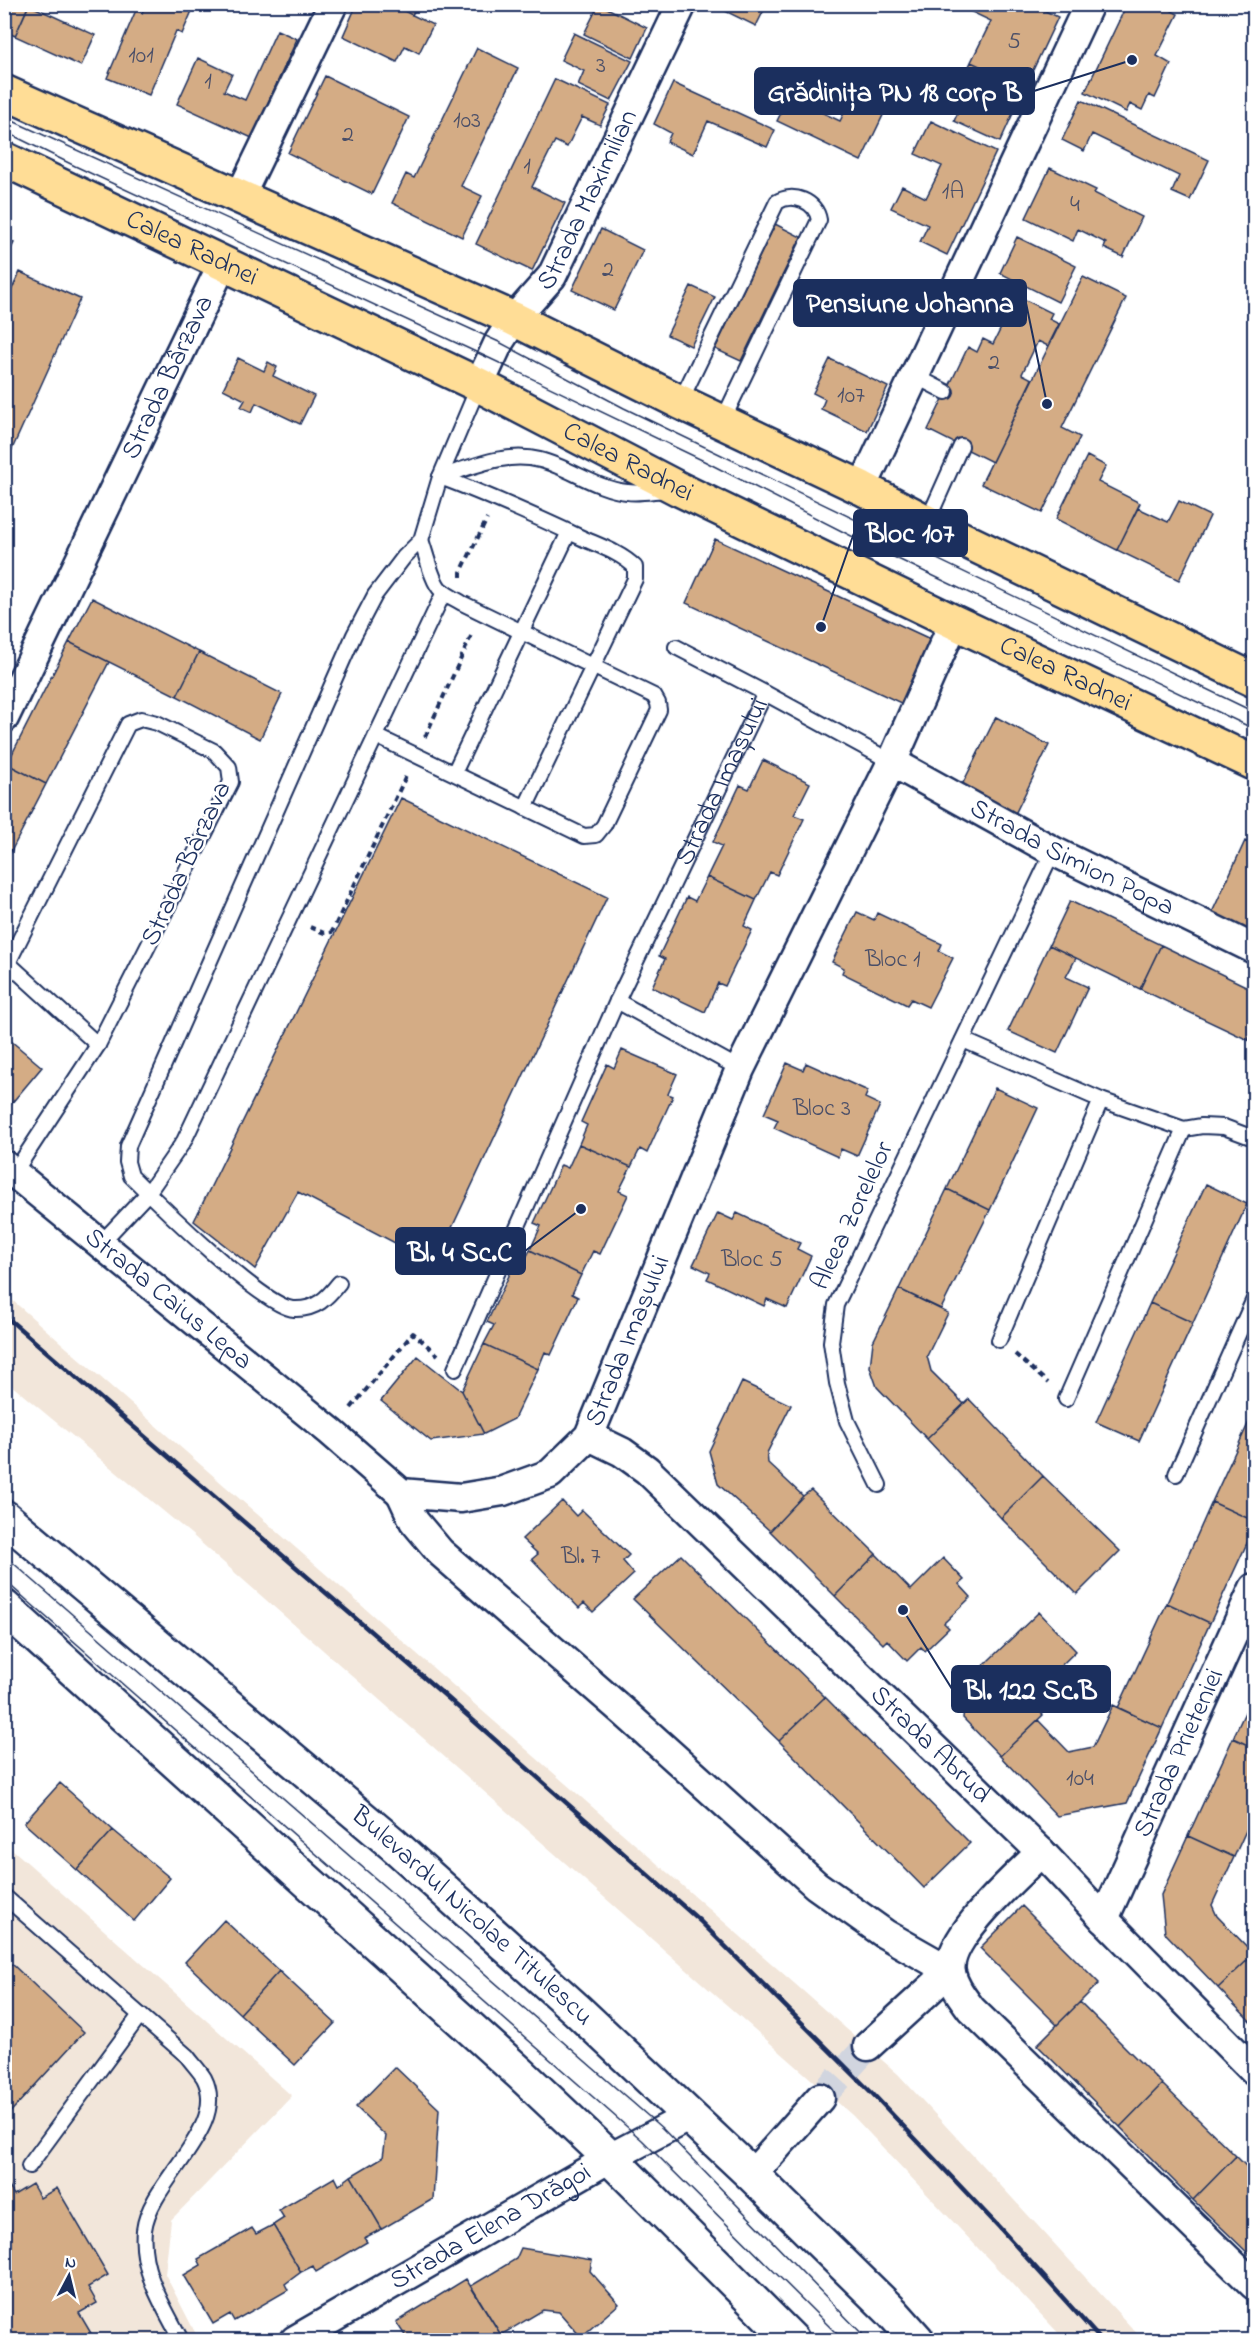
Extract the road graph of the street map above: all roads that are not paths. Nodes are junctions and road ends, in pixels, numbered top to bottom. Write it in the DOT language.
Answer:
graph roads {
  1 [pos="333,4"];
  2 [pos="682,4"];
  3 [pos="1089,4"];
  4 [pos="4,92"];
  5 [pos="4,159"];
  6 [pos="240,196"];
  7 [pos="223,263"];
  8 [pos="514,319"];
  9 [pos="915,376"];
  10 [pos="478,385"];
  11 [pos="946,392"];
  12 [pos="680,402"];
  13 [pos="722,422"];
  14 [pos="961,446"];
  15 [pos="441,477"];
  16 [pos="862,488"];
  17 [pos="679,489"];
  18 [pos="927,522"];
  19 [pos="569,532"];
  20 [pos="421,540"];
  21 [pos="444,592"];
  22 [pos="954,622"];
  23 [pos="522,632"];
  24 [pos="676,647"];
  25 [pos="593,667"];
  26 [pos="1254,680"];
  27 [pos="765,693"];
  28 [pos="4,718"];
  29 [pos="376,736"];
  30 [pos="892,762"];
  31 [pos="1254,763"];
  32 [pos="454,773"];
  33 [pos="525,808"];
  34 [pos="1053,851"];
  35 [pos="1254,949"];
  36 [pos="6,961"];
  37 [pos="617,1001"];
  38 [pos="963,1040"];
  39 [pos="98,1045"];
  40 [pos="740,1069"];
  41 [pos="1101,1100"];
  42 [pos="1184,1129"];
  43 [pos="1248,1136"];
  44 [pos="9,1169"];
  45 [pos="148,1193"];
  46 [pos="100,1244"];
  47 [pos="339,1282"];
  48 [pos="1254,1299"];
  49 [pos="999,1340"];
  50 [pos="455,1369"];
  51 [pos="1066,1399"];
  52 [pos="590,1436"];
  53 [pos="1176,1474"];
  54 [pos="879,1485"];
  55 [pos="401,1493"];
  56 [pos="4,1517"];
  57 [pos="1254,1588"];
  58 [pos="4,1607"];
  59 [pos="1041,1852"];
  60 [pos="4,1896"];
  61 [pos="1104,1920"];
  62 [pos="950,1971"];
  63 [pos="140,2014"];
  64 [pos="868,2046"];
  65 [pos="1254,2071"];
  66 [pos="820,2098"];
  67 [pos="688,2117"];
  68 [pos="610,2158"];
  69 [pos="29,2166"];
  70 [pos="752,2175"];
  71 [pos="1254,2285"];
  72 [pos="313,2336"];
  73 [pos="181,2340"];
  74 [pos="792,2340"];
  75 [pos="917,2340"];
  1 -- 6 [label="street"];
  2 -- 8 [label="street, Strada Maximilian"];
  3 -- 9 [label="street"];
  4 -- 6 [label="main road"];
  5 -- 7 [label="main road, Calea Radnei"];
  6 -- 8 [label="main road"];
  7 -- 10 [label="main road, Calea Radnei"];
  7 -- 28 [label="street, Strada Bârzava"];
  8 -- 10 [label="street, Strada Maximilian"];
  8 -- 12 [label="main road"];
  9 -- 11 [label="lane"];
  9 -- 16 [label="street"];
  10 -- 15 [label="lane"];
  10 -- 17 [label="main road, Calea Radnei"];
  12 -- 13 [label="main road"];
  12 -- 13 [label="lane"];
  13 -- 16 [label="main road"];
  14 -- 18 [label="lane"];
  15 -- 17 [label="lane"];
  15 -- 19 [label="lane"];
  15 -- 20 [label="lane"];
  16 -- 18 [label="main road"];
  17 -- 22 [label="main road, Calea Radnei"];
  18 -- 26 [label="main road"];
  19 -- 23 [label="lane"];
  19 -- 25 [label="lane"];
  20 -- 21 [label="lane"];
  20 -- 45 [label="lane"];
  21 -- 23 [label="lane"];
  21 -- 29 [label="lane"];
  22 -- 30 [label="street, Strada Imașului"];
  22 -- 31 [label="main road, Calea Radnei"];
  23 -- 25 [label="lane"];
  23 -- 32 [label="lane"];
  24 -- 27 [label="lane"];
  25 -- 33 [label="lane"];
  25 -- 33 [label="lane"];
  27 -- 30 [label="lane, Strada Imașului"];
  27 -- 37 [label="lane, Strada Imașului"];
  29 -- 32 [label="lane"];
  29 -- 45 [label="lane"];
  30 -- 34 [label="street, Strada Simion Popa"];
  30 -- 40 [label="street, Strada Imașului"];
  32 -- 33 [label="lane"];
  34 -- 35 [label="street, Strada Simion Popa"];
  34 -- 38 [label="lane, Aleea Zorelelor"];
  36 -- 39 [label="lane, Strada Bârzava"];
  36 -- 39 [label="lane, Strada Bârzava"];
  37 -- 40 [label="lane"];
  37 -- 50 [label="lane, Strada Imașului"];
  38 -- 41 [label="lane"];
  38 -- 54 [label="lane, Aleea Zorelelor"];
  39 -- 44 [label="lane, Strada Bârzava"];
  40 -- 52 [label="street, Strada Imașului"];
  41 -- 42 [label="lane"];
  41 -- 49 [label="lane"];
  42 -- 43 [label="lane"];
  42 -- 51 [label="lane"];
  44 -- 46 [label="street, Strada Caius Lepa"];
  45 -- 46 [label="lane"];
  45 -- 47 [label="lane"];
  46 -- 55 [label="street, Strada Caius Lepa"];
  48 -- 53 [label="lane"];
  52 -- 55 [label="street, Strada Imașului"];
  52 -- 59 [label="street, Strada Abrud"];
  55 -- 62 [label="street"];
  56 -- 67 [label="main road, Bulevardul Nicolae Titulescu"];
  57 -- 61 [label="street, Strada Prieteniei"];
  58 -- 68 [label="main road"];
  59 -- 61 [label="street, Strada Abrud"];
  59 -- 62 [label="street"];
  60 -- 63 [label="lane"];
  61 -- 65 [label="street, Strada Abrud"];
  62 -- 64 [label="street"];
  62 -- 71 [label="street"];
  63 -- 69 [label="lane"];
  63 -- 73 [label="lane"];
  66 -- 70 [label="street"];
  67 -- 68 [label="street, Strada Elena Drăgoi"];
  67 -- 70 [label="main road, Bulevardul Nicolae Titulescu"];
  68 -- 72 [label="street, Strada Elena Drăgoi"];
  68 -- 74 [label="main road"];
  70 -- 75 [label="main road, Bulevardul Nicolae Titulescu"];
}
